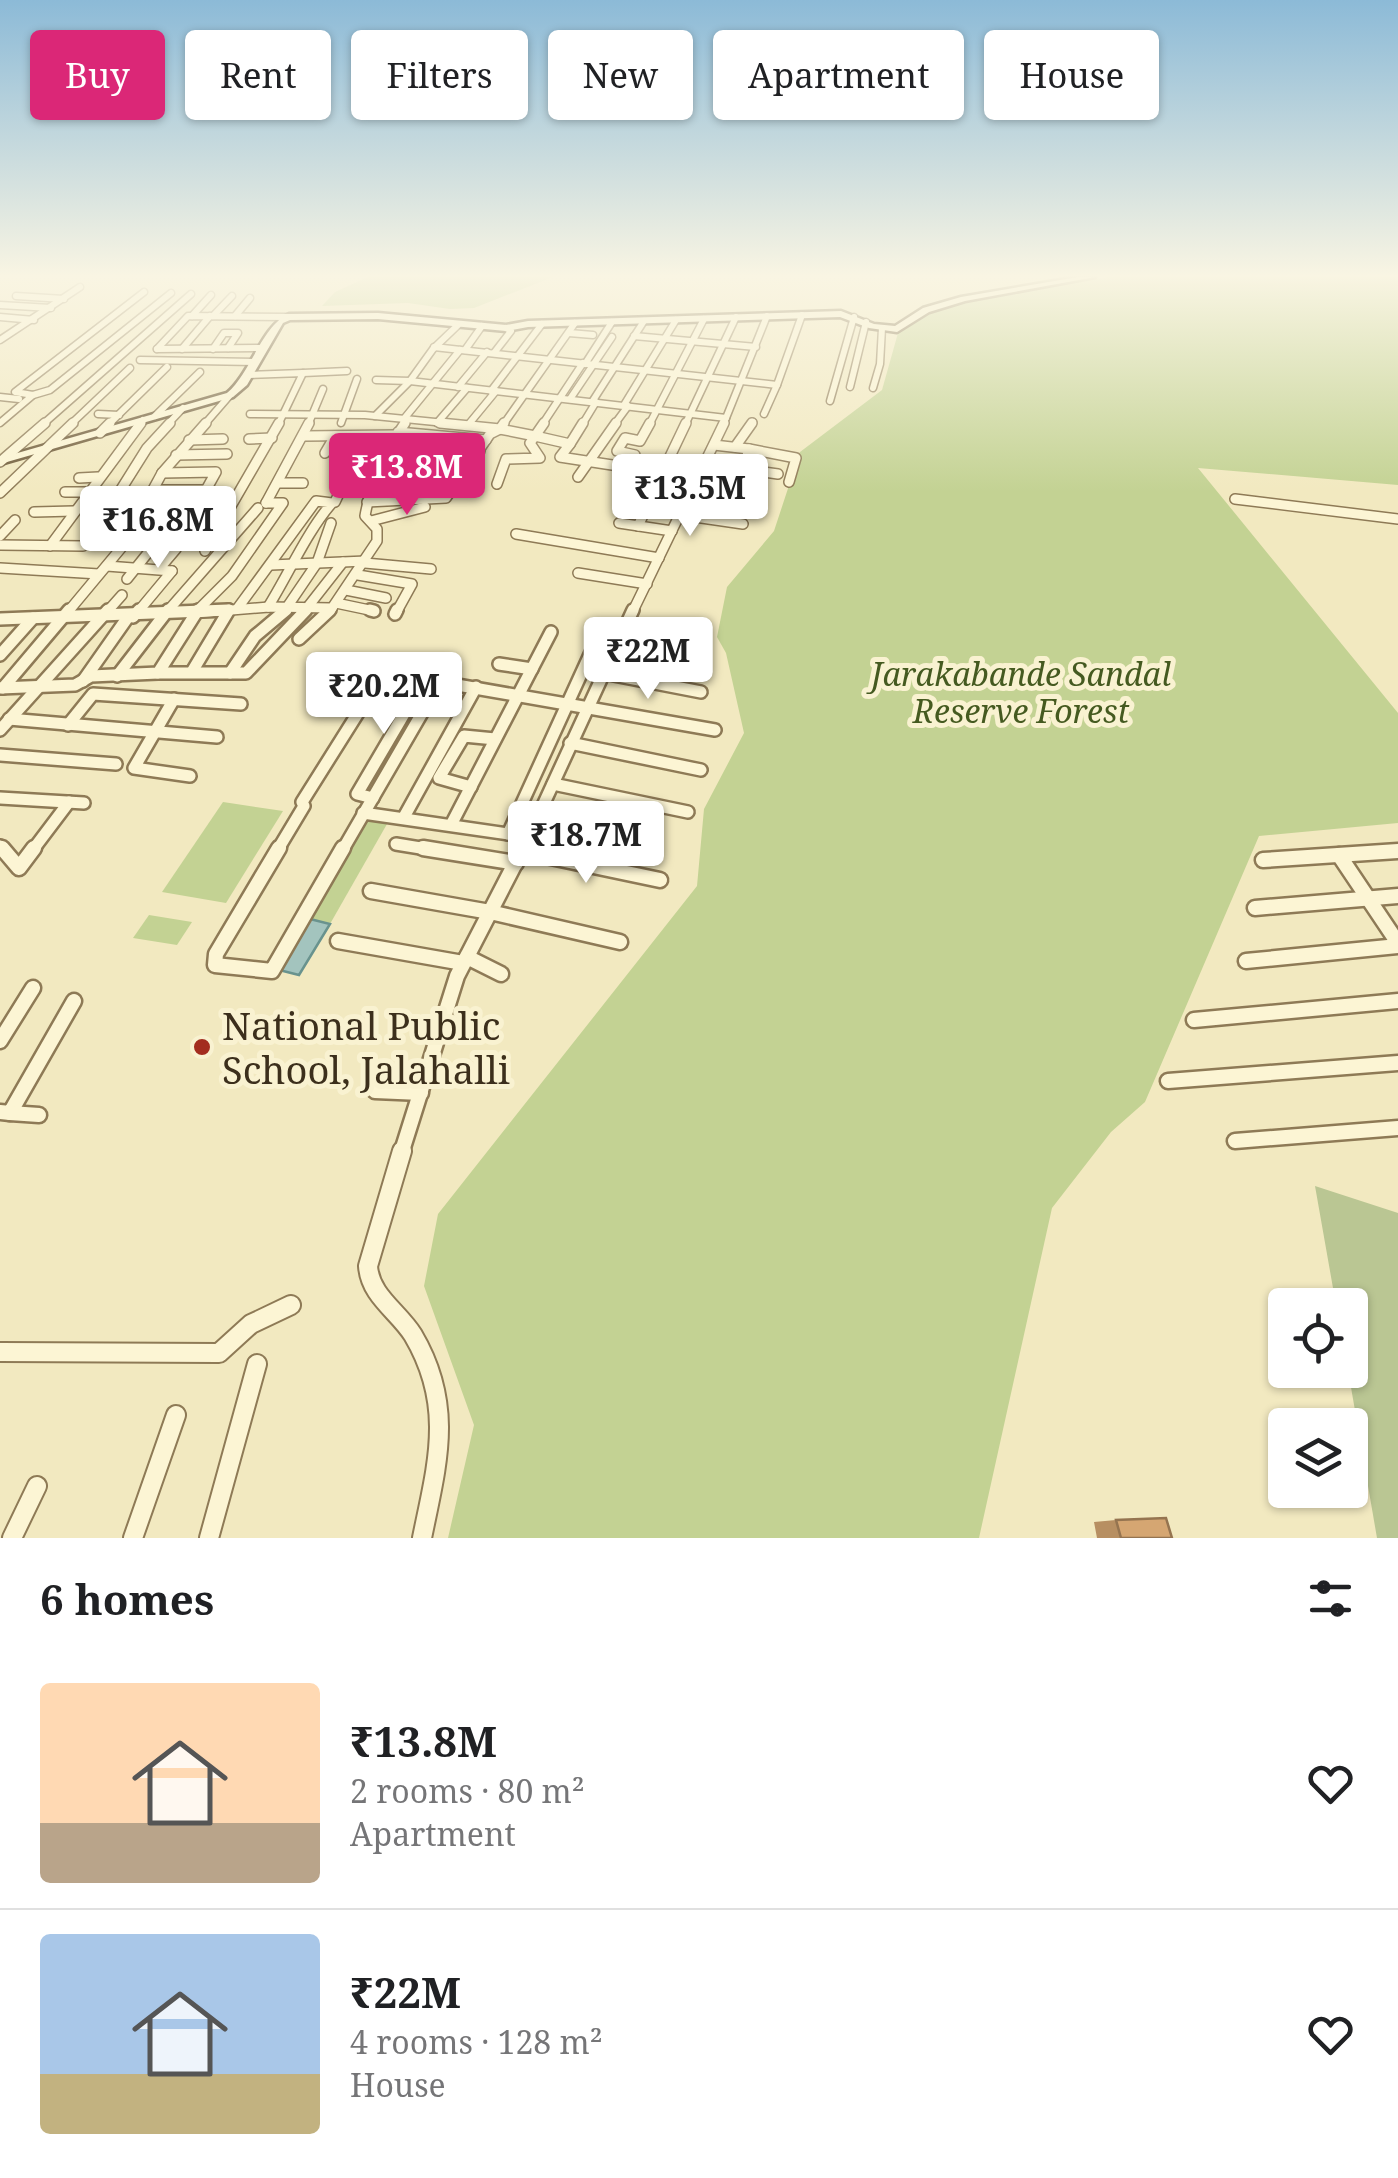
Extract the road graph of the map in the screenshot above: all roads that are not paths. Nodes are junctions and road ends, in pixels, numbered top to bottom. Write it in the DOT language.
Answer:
graph roads {
  1 [pos="262,348"];
  2 [pos="434,348"];
  3 [pos="71,349"];
  4 [pos="101,349"];
  5 [pos="128,349"];
  6 [pos="176,349"];
  7 [pos="182,349"];
  8 [pos="189,349"];
  9 [pos="445,349"];
  10 [pos="493,349"];
  11 [pos="525,349"];
  12 [pos="558,349"];
  13 [pos="596,349"];
  14 [pos="601,349"];
  15 [pos="625,349"];
  16 [pos="659,349"];
  17 [pos="689,349"];
  18 [pos="722,349"];
  19 [pos="755,349"];
  20 [pos="789,349"];
  21 [pos="845,349"];
  22 [pos="859,349"];
  23 [pos="881,349"];
  24 [pos="462,350"];
  25 [pos="490,352"];
  26 [pos="520,356"];
  27 [pos="140,360"];
  28 [pos="551,360"];
  29 [pos="255,362"];
  30 [pos="83,363"];
  31 [pos="110,364"];
  32 [pos="587,364"];
  33 [pos="614,366"];
  34 [pos="125,367"];
  35 [pos="167,367"];
  36 [pos="646,370"];
  37 [pos="347,371"];
  38 [pos="200,372"];
  39 [pos="304,373"];
  40 [pos="677,374"];
  41 [pos="248,375"];
  42 [pos="68,376"];
  43 [pos="95,377"];
  44 [pos="709,378"];
  45 [pos="358,379"];
  46 [pos="376,380"];
  47 [pos="410,381"];
  48 [pos="743,382"];
  49 [pos="435,384"];
  50 [pos="776,385"];
  51 [pos="462,387"];
  52 [pos="850,387"];
  53 [pos="873,388"];
  54 [pos="51,389"];
  55 [pos="78,390"];
  56 [pos="323,390"];
  57 [pos="493,391"];
  58 [pos="33,395"];
  59 [pos="230,395"];
  60 [pos="527,395"];
  61 [pos="0,397"];
  62 [pos="565,399"];
  63 [pos="594,402"];
  64 [pos="830,402"];
  65 [pos="626,406"];
  66 [pos="184,408"];
  67 [pos="656,409"];
  68 [pos="692,413"];
  69 [pos="0,414"];
  70 [pos="98,414"];
  71 [pos="250,414"];
  72 [pos="284,414"];
  73 [pos="315,414"];
  74 [pos="764,414"];
  75 [pos="118,415"];
  76 [pos="375,416"];
  77 [pos="149,418"];
  78 [pos="726,418"];
  79 [pos="343,419"];
  80 [pos="405,420"];
  81 [pos="437,422"];
  82 [pos="753,422"];
  83 [pos="0,423"];
  84 [pos="205,423"];
  85 [pos="221,423"];
  86 [pos="468,425"];
  87 [pos="500,429"];
  88 [pos="100,433"];
  89 [pos="304,436"];
  90 [pos="335,436"];
  91 [pos="366,436"];
  92 [pos="395,436"];
  93 [pos="535,436"];
  94 [pos="272,438"];
  95 [pos="223,439"];
  96 [pos="249,439"];
  97 [pos="189,440"];
  98 [pos="486,440"];
  99 [pos="557,441"];
  100 [pos="570,444"];
  101 [pos="714,446"];
  102 [pos="735,448"];
  103 [pos="749,449"];
  104 [pos="42,450"];
  105 [pos="480,451"];
  106 [pos="325,452"];
  107 [pos="227,454"];
  108 [pos="546,454"];
  109 [pos="176,455"];
  110 [pos="384,456"];
  111 [pos="0,461"];
  112 [pos="473,461"];
  113 [pos="589,463"];
  114 [pos="743,469"];
  115 [pos="162,473"];
  116 [pos="778,474"];
  117 [pos="578,477"];
  118 [pos="79,478"];
  119 [pos="98,478"];
  120 [pos="265,480"];
  121 [pos="279,481"];
  122 [pos="789,482"];
  123 [pos="303,483"];
  124 [pos="371,484"];
  125 [pos="497,484"];
  126 [pos="453,486"];
  127 [pos="631,486"];
  128 [pos="153,490"];
  129 [pos="206,490"];
  130 [pos="654,490"];
  131 [pos="65,492"];
  132 [pos="88,492"];
  133 [pos="0,493"];
  134 [pos="691,494"];
  135 [pos="650,501"];
  136 [pos="1237,501"];
  137 [pos="335,502"];
  138 [pos="367,502"];
  139 [pos="425,506"];
  140 [pos="258,508"];
  141 [pos="196,509"];
  142 [pos="142,510"];
  143 [pos="74,511"];
  144 [pos="34,512"];
  145 [pos="680,514"];
  146 [pos="15,520"];
  147 [pos="1398,520"];
  148 [pos="371,522"];
  149 [pos="331,523"];
  150 [pos="620,523"];
  151 [pos="743,524"];
  152 [pos="638,526"];
  153 [pos="133,527"];
  154 [pos="188,527"];
  155 [pos="672,531"];
  156 [pos="94,534"];
  157 [pos="516,534"];
  158 [pos="0,536"];
  159 [pos="159,539"];
  160 [pos="0,545"];
  161 [pos="50,546"];
  162 [pos="83,546"];
  163 [pos="204,550"];
  164 [pos="659,558"];
  165 [pos="343,562"];
  166 [pos="366,562"];
  167 [pos="317,563"];
  168 [pos="271,565"];
  169 [pos="294,566"];
  170 [pos="0,568"];
  171 [pos="136,568"];
  172 [pos="159,569"];
  173 [pos="431,569"];
  174 [pos="103,570"];
  175 [pos="578,573"];
  176 [pos="358,575"];
  177 [pos="127,579"];
  178 [pos="647,584"];
  179 [pos="346,590"];
  180 [pos="122,596"];
  181 [pos="386,598"];
  182 [pos="268,606"];
  183 [pos="291,606"];
  184 [pos="310,606"];
  185 [pos="334,606"];
  186 [pos="233,610"];
  187 [pos="374,611"];
  188 [pos="195,613"];
  189 [pos="395,614"];
  190 [pos="164,615"];
  191 [pos="131,617"];
  192 [pos="34,618"];
  193 [pos="63,618"];
  194 [pos="101,618"];
  195 [pos="0,619"];
  196 [pos="551,632"];
  197 [pos="598,637"];
  198 [pos="298,638"];
  199 [pos="618,644"];
  200 [pos="0,654"];
  201 [pos="697,657"];
  202 [pos="499,664"];
  203 [pos="532,669"];
  204 [pos="194,670"];
  205 [pos="158,673"];
  206 [pos="230,673"];
  207 [pos="428,673"];
  208 [pos="603,673"];
  209 [pos="117,676"];
  210 [pos="440,682"];
  211 [pos="80,684"];
  212 [pos="37,686"];
  213 [pos="476,687"];
  214 [pos="2,688"];
  215 [pos="701,692"];
  216 [pos="518,695"];
  217 [pos="174,699"];
  218 [pos="241,704"];
  219 [pos="567,704"];
  220 [pos="586,707"];
  221 [pos="9,719"];
  222 [pos="68,726"];
  223 [pos="0,730"];
  224 [pos="715,730"];
  225 [pos="158,732"];
  226 [pos="218,737"];
  227 [pos="495,739"];
  228 [pos="570,744"];
  229 [pos="0,755"];
  230 [pos="116,764"];
  231 [pos="701,770"];
  232 [pos="190,776"];
  233 [pos="553,784"];
  234 [pos="471,787"];
  235 [pos="0,798"];
  236 [pos="372,798"];
  237 [pos="69,802"];
  238 [pos="84,803"];
  239 [pos="688,812"];
  240 [pos="364,814"];
  241 [pos="404,817"];
  242 [pos="451,825"];
  243 [pos="508,834"];
  244 [pos="530,837"];
  245 [pos="396,844"];
  246 [pos="0,846"];
  247 [pos="1398,852"];
  248 [pos="1338,854"];
  249 [pos="519,857"];
  250 [pos="1264,860"];
  251 [pos="660,880"];
  252 [pos="370,891"];
  253 [pos="1398,896"];
  254 [pos="1368,898"];
  255 [pos="1255,908"];
  256 [pos="490,912"];
  257 [pos="338,940"];
  258 [pos="620,942"];
  259 [pos="1398,944"];
  260 [pos="465,960"];
  261 [pos="1246,961"];
  262 [pos="501,974"];
  263 [pos="33,988"];
  264 [pos="1398,1000"];
  265 [pos="74,1001"];
  266 [pos="1194,1020"];
  267 [pos="0,1041"];
  268 [pos="1398,1063"];
  269 [pos="1168,1081"];
  270 [pos="375,1091"];
  271 [pos="421,1093"];
  272 [pos="5,1112"];
  273 [pos="39,1115"];
  274 [pos="1398,1128"];
  275 [pos="1234,1141"];
  276 [pos="291,1304"];
  277 [pos="0,1352"];
  278 [pos="257,1364"];
  279 [pos="176,1415"];
  280 [pos="36,1486"];
  281 [pos="12,1538"];
  282 [pos="133,1538"];
  283 [pos="209,1538"];
  284 [pos="422,1538"];
  1 -- 29 [label="street"];
  2 -- 47 [label="street"];
  3 -- 58 [label="street"];
  4 -- 30 [label="street"];
  5 -- 31 [label="street"];
  6 -- 7 [label="street"];
  7 -- 8 [label="street"];
  9 -- 24 [label="street"];
  10 -- 25 [label="street"];
  11 -- 26 [label="street"];
  12 -- 28 [label="street"];
  13 -- 32 [label="street"];
  14 -- 32 [label="street"];
  15 -- 33 [label="street"];
  16 -- 36 [label="street"];
  17 -- 40 [label="street"];
  18 -- 44 [label="street"];
  19 -- 48 [label="street"];
  20 -- 50 [label="street"];
  21 -- 64 [label="street"];
  22 -- 52 [label="street"];
  23 -- 53 [label="street"];
  24 -- 25 [label="street"];
  24 -- 49 [label="street"];
  25 -- 26 [label="street"];
  25 -- 51 [label="street"];
  26 -- 28 [label="street"];
  26 -- 57 [label="street"];
  27 -- 29 [label="street"];
  28 -- 32 [label="street"];
  28 -- 60 [label="street"];
  29 -- 41 [label="street"];
  30 -- 31 [label="street"];
  30 -- 42 [label="street"];
  31 -- 43 [label="street"];
  32 -- 33 [label="street"];
  32 -- 62 [label="street"];
  33 -- 36 [label="street"];
  33 -- 63 [label="street"];
  34 -- 104 [label="street"];
  35 -- 75 [label="street"];
  36 -- 40 [label="street"];
  36 -- 65 [label="street"];
  37 -- 39 [label="street"];
  38 -- 77 [label="street"];
  39 -- 41 [label="street"];
  39 -- 72 [label="street"];
  40 -- 44 [label="street"];
  40 -- 67 [label="street"];
  41 -- 59 [label="street"];
  42 -- 43 [label="street"];
  42 -- 54 [label="street"];
  43 -- 55 [label="street"];
  44 -- 48 [label="street"];
  44 -- 68 [label="street"];
  45 -- 79 [label="street"];
  46 -- 47 [label="street"];
  47 -- 49 [label="street"];
  47 -- 76 [label="street"];
  48 -- 50 [label="street"];
  48 -- 78 [label="street"];
  49 -- 51 [label="street"];
  49 -- 80 [label="street"];
  50 -- 74 [label="street"];
  51 -- 57 [label="street"];
  51 -- 81 [label="street"];
  54 -- 55 [label="street"];
  54 -- 58 [label="street"];
  55 -- 111 [label="street"];
  56 -- 73 [label="street"];
  57 -- 60 [label="street"];
  57 -- 86 [label="street"];
  58 -- 83 [label="street"];
  59 -- 66 [label="street"];
  59 -- 84 [label="street"];
  60 -- 62 [label="street"];
  60 -- 87 [label="street"];
  61 -- 69 [label="street"];
  62 -- 63 [label="street"];
  62 -- 93 [label="street"];
  63 -- 65 [label="street"];
  63 -- 100 [label="street"];
  65 -- 67 [label="street"];
  65 -- 113 [label="street"];
  66 -- 77 [label="street"];
  66 -- 156 [label="street"];
  67 -- 68 [label="street"];
  67 -- 113 [label="street"];
  68 -- 78 [label="street"];
  68 -- 130 [label="street"];
  70 -- 75 [label="street"];
  71 -- 72 [label="street"];
  72 -- 73 [label="street"];
  72 -- 94 [label="street"];
  73 -- 79 [label="street"];
  73 -- 89 [label="street"];
  75 -- 88 [label="street"];
  76 -- 79 [label="street"];
  76 -- 80 [label="street"];
  77 -- 88 [label="street"];
  77 -- 119 [label="street"];
  78 -- 101 [label="street"];
  80 -- 81 [label="street"];
  80 -- 92 [label="street"];
  81 -- 86 [label="street"];
  82 -- 102 [label="street"];
  84 -- 85 [label="street"];
  84 -- 97 [label="street"];
  86 -- 87 [label="street"];
  87 -- 93 [label="street"];
  87 -- 98 [label="street"];
  88 -- 104 [label="street"];
  89 -- 90 [label="street"];
  89 -- 121 [label="street"];
  90 -- 91 [label="street"];
  90 -- 106 [label="street"];
  91 -- 92 [label="street"];
  91 -- 137 [label="street"];
  92 -- 98 [label="street"];
  92 -- 105 [label="street"];
  92 -- 110 [label="street"];
  93 -- 99 [label="street"];
  93 -- 125 [label="street"];
  94 -- 96 [label="street"];
  94 -- 163 [label="street"];
  95 -- 97 [label="street"];
  97 -- 109 [label="street"];
  98 -- 105 [label="street"];
  99 -- 100 [label="street"];
  99 -- 108 [label="street"];
  100 -- 113 [label="street"];
  101 -- 102 [label="street"];
  101 -- 134 [label="street"];
  102 -- 103 [label="street"];
  103 -- 114 [label="street"];
  103 -- 122 [label="street"];
  104 -- 111 [label="street"];
  104 -- 133 [label="street"];
  105 -- 112 [label="street"];
  107 -- 109 [label="street"];
  109 -- 115 [label="street"];
  110 -- 112 [label="street"];
  110 -- 124 [label="street"];
  112 -- 126 [label="street"];
  113 -- 117 [label="street"];
  114 -- 116 [label="street"];
  114 -- 134 [label="street"];
  115 -- 128 [label="street"];
  115 -- 129 [label="street"];
  118 -- 119 [label="street"];
  119 -- 132 [label="street"];
  120 -- 121 [label="street"];
  121 -- 123 [label="street"];
  121 -- 188 [label="street"];
  124 -- 126 [label="street"];
  124 -- 138 [label="street"];
  126 -- 138 [label="street"];
  127 -- 130 [label="street"];
  128 -- 129 [label="street"];
  128 -- 142 [label="street"];
  129 -- 141 [label="street"];
  130 -- 134 [label="street"];
  131 -- 132 [label="street"];
  132 -- 143 [label="street"];
  134 -- 145 [label="street"];
  135 -- 152 [label="street"];
  136 -- 147 [label="street"];
  138 -- 148 [label="street"];
  139 -- 148 [label="street"];
  140 -- 190 [label="street"];
  141 -- 142 [label="street"];
  141 -- 154 [label="street"];
  142 -- 153 [label="street"];
  143 -- 144 [label="street"];
  143 -- 161 [label="street"];
  145 -- 151 [label="street"];
  145 -- 155 [label="street"];
  146 -- 158 [label="street"];
  148 -- 166 [label="street"];
  149 -- 167 [label="street"];
  150 -- 152 [label="street"];
  152 -- 155 [label="street"];
  153 -- 154 [label="street"];
  153 -- 174 [label="street"];
  154 -- 172 [label="street"];
  155 -- 164 [label="street"];
  157 -- 164 [label="street"];
  159 -- 171 [label="street"];
  160 -- 161 [label="street"];
  161 -- 162 [label="street"];
  164 -- 178 [label="street"];
  165 -- 166 [label="street"];
  165 -- 167 [label="street"];
  165 -- 184 [label="street"];
  166 -- 173 [label="street"];
  166 -- 176 [label="street"];
  167 -- 169 [label="street"];
  167 -- 183 [label="street"];
  168 -- 169 [label="street"];
  168 -- 169 [label="street"];
  168 -- 186 [label="street"];
  169 -- 182 [label="street"];
  170 -- 174 [label="street"];
  171 -- 172 [label="street"];
  171 -- 174 [label="street"];
  171 -- 177 [label="street"];
  172 -- 191 [label="street"];
  174 -- 193 [label="street"];
  175 -- 178 [label="street"];
  176 -- 179 [label="street"];
  176 -- 189 [label="street"];
  178 -- 199 [label="street"];
  179 -- 181 [label="street"];
  179 -- 185 [label="street"];
  180 -- 194 [label="street"];
  182 -- 183 [label="street"];
  182 -- 186 [label="street"];
  183 -- 184 [label="street"];
  183 -- 206 [label="street"];
  184 -- 185 [label="street"];
  184 -- 206 [label="street"];
  185 -- 187 [label="street"];
  185 -- 198 [label="street"];
  186 -- 188 [label="street"];
  186 -- 204 [label="street"];
  188 -- 190 [label="street"];
  188 -- 205 [label="street"];
  190 -- 191 [label="street"];
  190 -- 209 [label="street"];
  191 -- 194 [label="street"];
  191 -- 211 [label="street"];
  192 -- 193 [label="street"];
  192 -- 195 [label="street"];
  192 -- 200 [label="street"];
  193 -- 194 [label="street"];
  193 -- 214 [label="street"];
  194 -- 212 [label="street"];
  196 -- 203 [label="street"];
  197 -- 219 [label="street"];
  199 -- 201 [label="street"];
  199 -- 208 [label="street"];
  202 -- 203 [label="street"];
  203 -- 216 [label="street"];
  204 -- 205 [label="street"];
  204 -- 206 [label="street"];
  205 -- 209 [label="street"];
  207 -- 210 [label="street"];
  207 -- 236 [label="street"];
  207 -- 240 [label="street"];
  208 -- 215 [label="street"];
  208 -- 220 [label="street"];
  209 -- 211 [label="street"];
  210 -- 213 [label="street"];
  210 -- 236 [label="street"];
  211 -- 212 [label="street"];
  212 -- 214 [label="street"];
  212 -- 221 [label="street"];
  213 -- 216 [label="street"];
  213 -- 241 [label="street"];
  216 -- 219 [label="street"];
  216 -- 227 [label="street"];
  217 -- 218 [label="street"];
  217 -- 222 [label="street"];
  217 -- 225 [label="street"];
  219 -- 220 [label="street"];
  219 -- 243 [label="street"];
  220 -- 224 [label="street"];
  220 -- 228 [label="street"];
  221 -- 222 [label="street"];
  221 -- 223 [label="street"];
  222 -- 225 [label="street"];
  225 -- 226 [label="street"];
  225 -- 232 [label="street"];
  227 -- 234 [label="street"];
  227 -- 234 [label="street"];
  228 -- 231 [label="street"];
  228 -- 233 [label="street"];
  229 -- 230 [label="street"];
  233 -- 239 [label="street"];
  233 -- 244 [label="street"];
  234 -- 242 [label="street"];
  235 -- 237 [label="street"];
  236 -- 240 [label="street"];
  237 -- 238 [label="street"];
  237 -- 246 [label="street"];
  240 -- 241 [label="street"];
  241 -- 242 [label="street"];
  242 -- 243 [label="street"];
  243 -- 244 [label="street"];
  244 -- 249 [label="street"];
  245 -- 249 [label="street"];
  247 -- 248 [label="street"];
  248 -- 250 [label="street"];
  248 -- 254 [label="street"];
  249 -- 251 [label="street"];
  249 -- 256 [label="street"];
  252 -- 256 [label="street"];
  253 -- 254 [label="street"];
  254 -- 255 [label="street"];
  254 -- 259 [label="street"];
  256 -- 258 [label="street"];
  256 -- 260 [label="street"];
  257 -- 260 [label="street"];
  259 -- 261 [label="street"];
  260 -- 262 [label="street"];
  260 -- 271 [label="street"];
  263 -- 267 [label="street"];
  264 -- 266 [label="street"];
  265 -- 272 [label="street"];
  268 -- 269 [label="street"];
  270 -- 271 [label="street"];
  271 -- 284 [label="street"];
  272 -- 273 [label="street"];
  274 -- 275 [label="street"];
  276 -- 277 [label="street"];
  278 -- 283 [label="street"];
  279 -- 282 [label="street"];
  280 -- 281 [label="street"];
}
